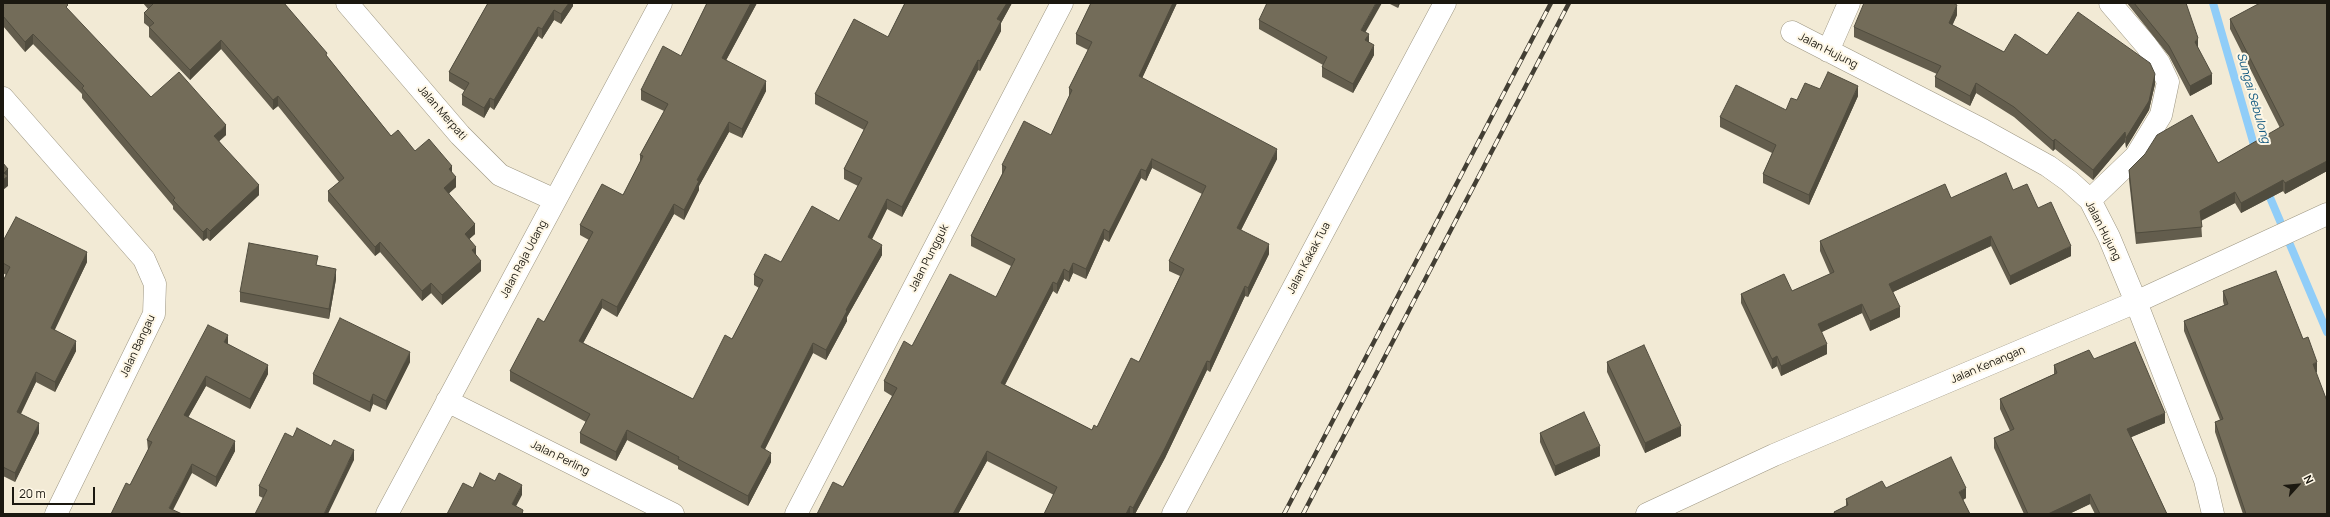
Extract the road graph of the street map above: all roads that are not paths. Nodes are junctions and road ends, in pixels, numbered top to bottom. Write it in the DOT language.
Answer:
graph roads {
  1 [pos="347,3"];
  2 [pos="661,3"];
  3 [pos="1062,3"];
  4 [pos="1445,3"];
  5 [pos="1849,3"];
  6 [pos="2110,3"];
  7 [pos="1792,32"];
  8 [pos="1828,51"];
  9 [pos="3,98"];
  10 [pos="555,200"];
  11 [pos="2090,200"];
  12 [pos="2319,219"];
  13 [pos="2136,302"];
  14 [pos="447,401"];
  15 [pos="56,514"];
  16 [pos="386,514"];
  17 [pos="673,514"];
  18 [pos="796,514"];
  19 [pos="1173,514"];
  20 [pos="1647,514"];
  21 [pos="2213,514"];
  1 -- 10 [label="street, Jalan Merpati"];
  2 -- 10 [label="street, Jalan Raja Udang"];
  3 -- 18 [label="street, Jalan Pungguk"];
  4 -- 19 [label="street, Jalan Kakak Tua"];
  5 -- 8 [label="street"];
  6 -- 11 [label="street"];
  7 -- 8 [label="street, Jalan Hujung"];
  8 -- 11 [label="street, Jalan Hujung"];
  9 -- 15 [label="street, Jalan Bangau"];
  10 -- 14 [label="street, Jalan Raja Udang"];
  11 -- 13 [label="street, Jalan Hujung"];
  12 -- 13 [label="street, Jalan Kenangan"];
  13 -- 20 [label="street, Jalan Kenangan"];
  13 -- 21 [label="street, Jalan Hujung"];
  14 -- 16 [label="street, Jalan Raja Udang"];
  14 -- 17 [label="street, Jalan Perling"];
}
